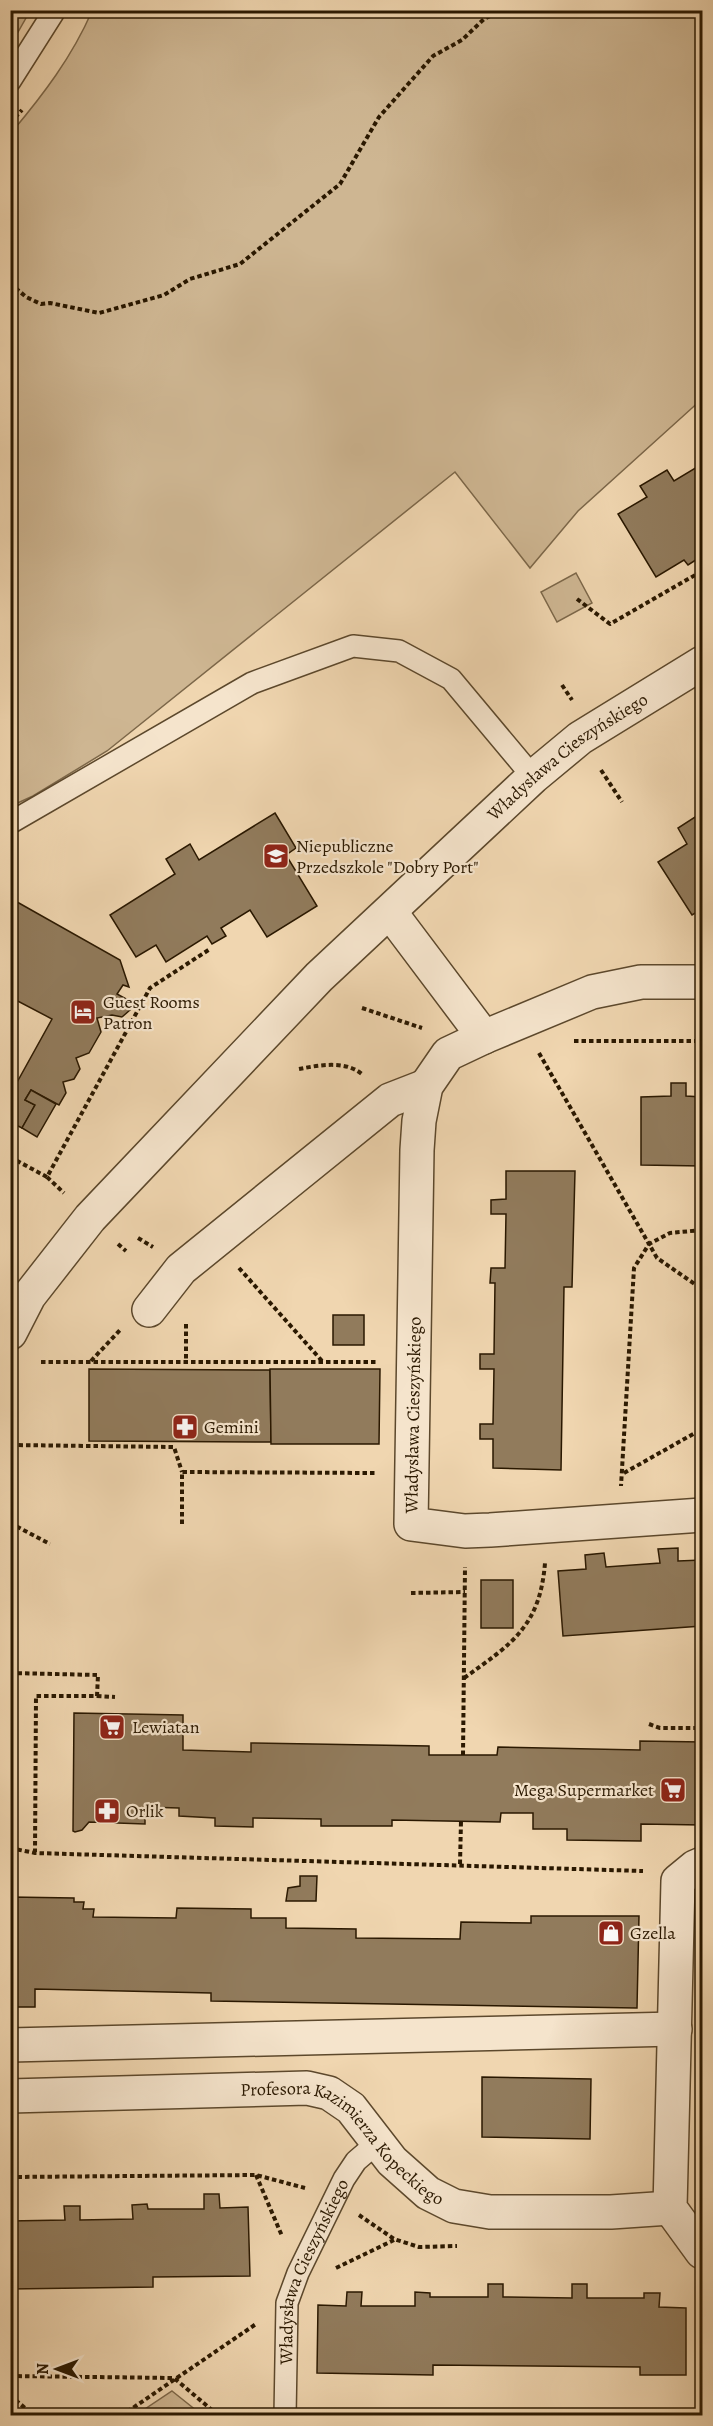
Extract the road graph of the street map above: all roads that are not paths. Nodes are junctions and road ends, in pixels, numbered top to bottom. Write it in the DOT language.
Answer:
graph roads {
  1 [pos="55,10"];
  2 [pos="10,81"];
  3 [pos="702,663"];
  4 [pos="533,777"];
  5 [pos="10,823"];
  6 [pos="390,912"];
  7 [pos="702,982"];
  8 [pos="484,1037"];
  9 [pos="426,1086"];
  10 [pos="149,1310"];
  11 [pos="10,1333"];
  12 [pos="702,1515"];
  13 [pos="702,1864"];
  14 [pos="675,2029"];
  15 [pos="10,2044"];
  16 [pos="10,2096"];
  17 [pos="377,2143"];
  18 [pos="670,2208"];
  19 [pos="702,2252"];
  20 [pos="285,2415"];
  1 -- 2 [label="lane"];
  3 -- 4 [label="street, Władysława Cieszyńskiego"];
  4 -- 5 [label="lane"];
  4 -- 6 [label="street, Władysława Cieszyńskiego"];
  6 -- 8 [label="street"];
  6 -- 11 [label="street, Władysława Cieszyńskiego"];
  7 -- 8 [label="street, Władysława Cieszyńskiego"];
  8 -- 9 [label="street, Władysława Cieszyńskiego"];
  9 -- 10 [label="street"];
  9 -- 12 [label="street, Władysława Cieszyńskiego"];
  13 -- 14 [label="street"];
  14 -- 15 [label="street"];
  14 -- 18 [label="street"];
  16 -- 17 [label="street, Profesora Kazimierza Kopeckiego"];
  17 -- 18 [label="street, Profesora Kazimierza Kopeckiego"];
  17 -- 20 [label="lane, Władysława Cieszyńskiego"];
  18 -- 19 [label="street"];
}
